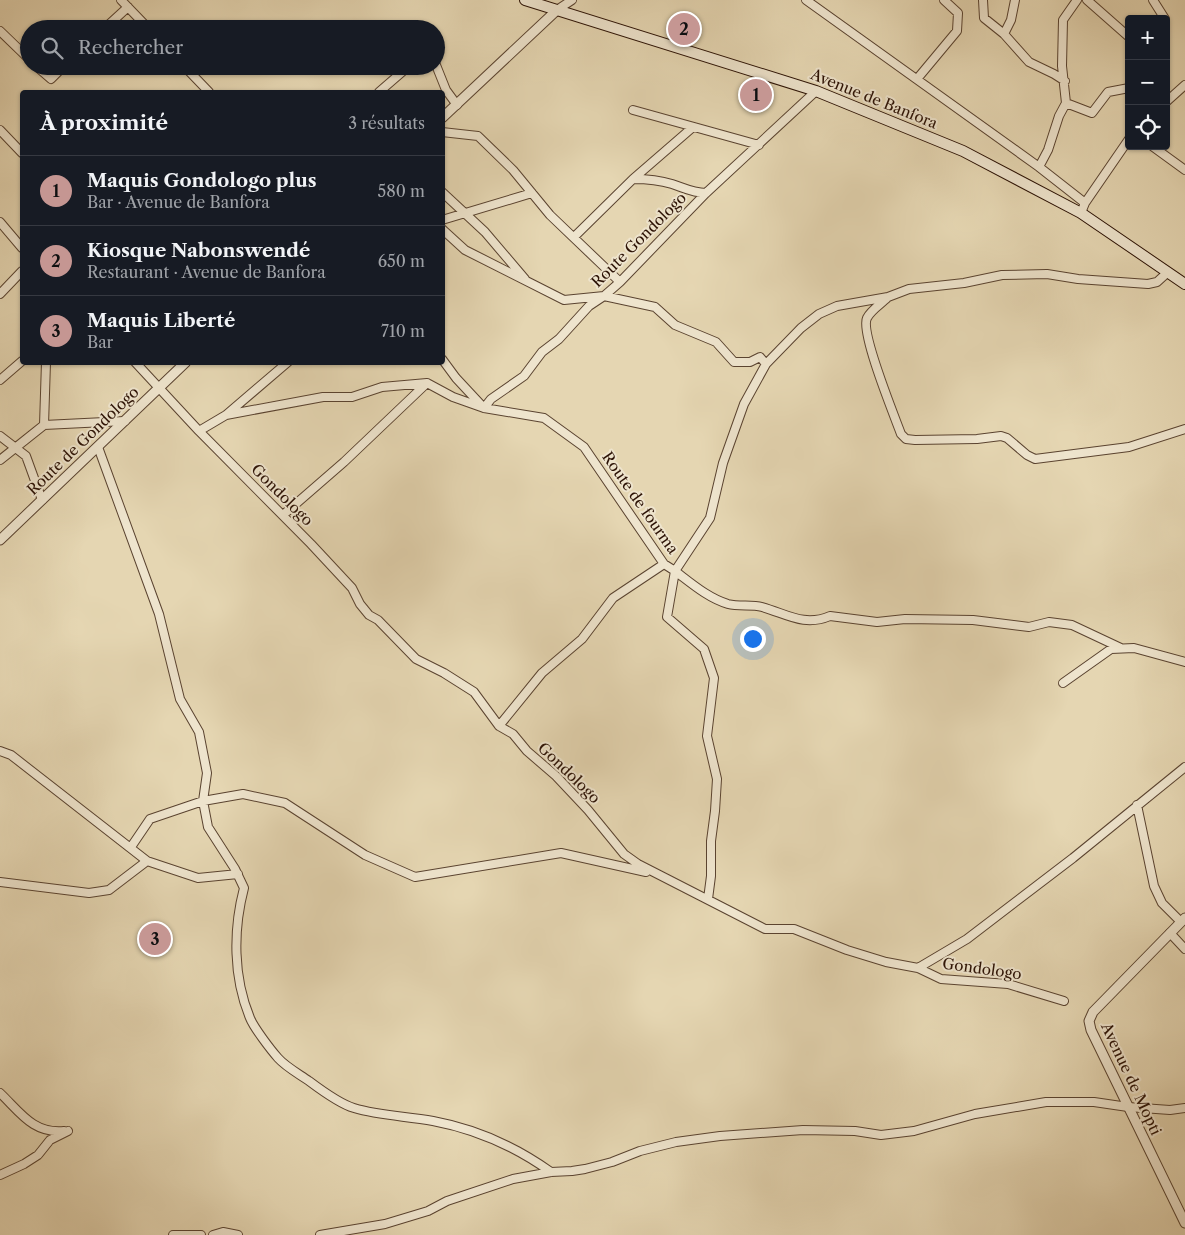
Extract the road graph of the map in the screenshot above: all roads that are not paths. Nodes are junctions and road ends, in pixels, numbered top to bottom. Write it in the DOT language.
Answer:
graph roads {
  1 [pos="121,0"];
  2 [pos="525,0"];
  3 [pos="572,0"];
  4 [pos="806,0"];
  5 [pos="944,0"];
  6 [pos="983,0"];
  7 [pos="1015,0"];
  8 [pos="1077,0"];
  9 [pos="1087,0"];
  10 [pos="1153,0"];
  11 [pos="128,7"];
  12 [pos="557,10"];
  13 [pos="1162,15"];
  14 [pos="114,20"];
  15 [pos="140,20"];
  16 [pos="0,30"];
  17 [pos="1125,33"];
  18 [pos="1004,34"];
  19 [pos="20,50"];
  20 [pos="193,75"];
  21 [pos="399,75"];
  22 [pos="440,75"];
  23 [pos="917,79"];
  24 [pos="1065,81"];
  25 [pos="1185,85"];
  26 [pos="1125,89"];
  27 [pos="207,90"];
  28 [pos="381,90"];
  29 [pos="816,91"];
  30 [pos="1170,98"];
  31 [pos="1066,103"];
  32 [pos="457,105"];
  33 [pos="633,110"];
  34 [pos="445,115"];
  35 [pos="693,127"];
  36 [pos="0,130"];
  37 [pos="445,132"];
  38 [pos="759,145"];
  39 [pos="1125,145"];
  40 [pos="1158,150"];
  41 [pos="20,151"];
  42 [pos="1183,166"];
  43 [pos="1039,167"];
  44 [pos="633,179"];
  45 [pos="532,193"];
  46 [pos="706,193"];
  47 [pos="445,195"];
  48 [pos="1083,208"];
  49 [pos="464,213"];
  50 [pos="445,219"];
  51 [pos="0,222"];
  52 [pos="445,232"];
  53 [pos="574,237"];
  54 [pos="20,246"];
  55 [pos="1168,272"];
  56 [pos="20,273"];
  57 [pos="528,282"];
  58 [pos="620,282"];
  59 [pos="1185,284"];
  60 [pos="0,294"];
  61 [pos="604,296"];
  62 [pos="888,297"];
  63 [pos="20,363"];
  64 [pos="445,363"];
  65 [pos="766,364"];
  66 [pos="46,365"];
  67 [pos="138,365"];
  68 [pos="183,365"];
  69 [pos="284,365"];
  70 [pos="0,380"];
  71 [pos="427,383"];
  72 [pos="160,388"];
  73 [pos="484,408"];
  74 [pos="226,415"];
  75 [pos="125,421"];
  76 [pos="44,425"];
  77 [pos="1185,429"];
  78 [pos="199,431"];
  79 [pos="0,436"];
  80 [pos="98,447"];
  81 [pos="15,448"];
  82 [pos="0,460"];
  83 [pos="42,500"];
  84 [pos="282,515"];
  85 [pos="0,540"];
  86 [pos="664,564"];
  87 [pos="675,571"];
  88 [pos="1121,648"];
  89 [pos="1185,662"];
  90 [pos="1063,683"];
  91 [pos="499,726"];
  92 [pos="0,752"];
  93 [pos="1185,767"];
  94 [pos="203,801"];
  95 [pos="1137,805"];
  96 [pos="131,847"];
  97 [pos="147,861"];
  98 [pos="238,874"];
  99 [pos="654,874"];
  100 [pos="0,882"];
  101 [pos="708,900"];
  102 [pos="1183,920"];
  103 [pos="1170,933"];
  104 [pos="1185,949"];
  105 [pos="918,968"];
  106 [pos="1064,1001"];
  107 [pos="0,1093"];
  108 [pos="1128,1107"];
  109 [pos="1185,1108"];
  110 [pos="551,1172"];
  111 [pos="0,1175"];
  112 [pos="1185,1222"];
  113 [pos="173,1235"];
  114 [pos="201,1235"];
  115 [pos="213,1235"];
  116 [pos="238,1235"];
  117 [pos="320,1235"];
  1 -- 11 [label="street"];
  2 -- 12 [label="main road, Avenue de Banfora"];
  3 -- 12 [label="street"];
  4 -- 23 [label="street"];
  5 -- 23 [label="street"];
  6 -- 18 [label="street"];
  7 -- 18 [label="street"];
  8 -- 24 [label="street"];
  9 -- 17 [label="street"];
  10 -- 13 [label="street"];
  11 -- 14 [label="street"];
  11 -- 15 [label="street"];
  12 -- 29 [label="main road, Avenue de Banfora"];
  12 -- 32 [label="street"];
  16 -- 19 [label="street"];
  18 -- 24 [label="street"];
  20 -- 27 [label="street"];
  21 -- 28 [label="street"];
  22 -- 32 [label="street"];
  23 -- 43 [label="street"];
  24 -- 31 [label="street"];
  25 -- 30 [label="street"];
  26 -- 31 [label="street"];
  29 -- 38 [label="street, Route Gondologo"];
  29 -- 48 [label="main road, Avenue de Banfora"];
  31 -- 43 [label="street"];
  32 -- 34 [label="street"];
  33 -- 35 [label="street"];
  35 -- 38 [label="street"];
  35 -- 44 [label="street"];
  36 -- 41 [label="street"];
  37 -- 45 [label="street"];
  38 -- 46 [label="street, Route Gondologo"];
  39 -- 48 [label="street"];
  40 -- 42 [label="street"];
  43 -- 48 [label="street"];
  44 -- 46 [label="street"];
  44 -- 53 [label="street"];
  45 -- 49 [label="street"];
  45 -- 53 [label="street"];
  46 -- 58 [label="street, Route Gondologo"];
  47 -- 49 [label="street"];
  48 -- 55 [label="main road, Avenue de Banfora"];
  49 -- 50 [label="street"];
  49 -- 57 [label="street"];
  51 -- 54 [label="street"];
  52 -- 57 [label="street"];
  53 -- 58 [label="street"];
  55 -- 59 [label="main road, Avenue de Banfora"];
  55 -- 62 [label="street"];
  56 -- 60 [label="street"];
  57 -- 61 [label="street"];
  58 -- 61 [label="street, Route Gondologo"];
  61 -- 65 [label="street"];
  61 -- 73 [label="street, Route Gondologo"];
  62 -- 65 [label="street"];
  62 -- 77 [label="street"];
  63 -- 70 [label="street"];
  64 -- 73 [label="street"];
  65 -- 87 [label="street"];
  66 -- 76 [label="street"];
  67 -- 72 [label="street, Gondologo"];
  68 -- 72 [label="street, Route de Gondologo"];
  69 -- 74 [label="street"];
  71 -- 73 [label="street, Route de fourma"];
  71 -- 74 [label="street"];
  71 -- 84 [label="street"];
  72 -- 75 [label="street, Route de Gondologo"];
  72 -- 78 [label="street, Gondologo"];
  73 -- 86 [label="street, Route de fourma"];
  74 -- 78 [label="street"];
  75 -- 76 [label="street"];
  75 -- 80 [label="street, Route de Gondologo"];
  76 -- 81 [label="street"];
  78 -- 84 [label="street, Gondologo"];
  79 -- 81 [label="street"];
  80 -- 83 [label="street, Route de Gondologo"];
  80 -- 94 [label="street"];
  81 -- 82 [label="street"];
  81 -- 83 [label="street"];
  83 -- 85 [label="street, Route de Gondologo"];
  84 -- 91 [label="street, Gondologo"];
  86 -- 87 [label="street, Route de fourma"];
  86 -- 91 [label="street"];
  87 -- 88 [label="street"];
  87 -- 101 [label="street, Route de fourma"];
  88 -- 89 [label="street"];
  88 -- 90 [label="street"];
  91 -- 99 [label="street, Gondologo"];
  92 -- 96 [label="street"];
  93 -- 95 [label="street"];
  94 -- 96 [label="street"];
  94 -- 98 [label="street"];
  94 -- 99 [label="street"];
  95 -- 102 [label="street"];
  95 -- 105 [label="street"];
  96 -- 97 [label="street"];
  97 -- 98 [label="street"];
  97 -- 100 [label="street"];
  98 -- 110 [label="street"];
  99 -- 101 [label="street, Gondologo"];
  101 -- 105 [label="street, Gondologo"];
  102 -- 103 [label="street, Avenue de Mopti"];
  103 -- 104 [label="street"];
  103 -- 108 [label="street, Avenue de Mopti"];
  105 -- 106 [label="street, Gondologo"];
  107 -- 111 [label="street"];
  108 -- 109 [label="street"];
  108 -- 110 [label="street"];
  108 -- 112 [label="street, Avenue de Mopti"];
  110 -- 117 [label="street"];
  113 -- 114 [label="street"];
  115 -- 116 [label="street"];
}
